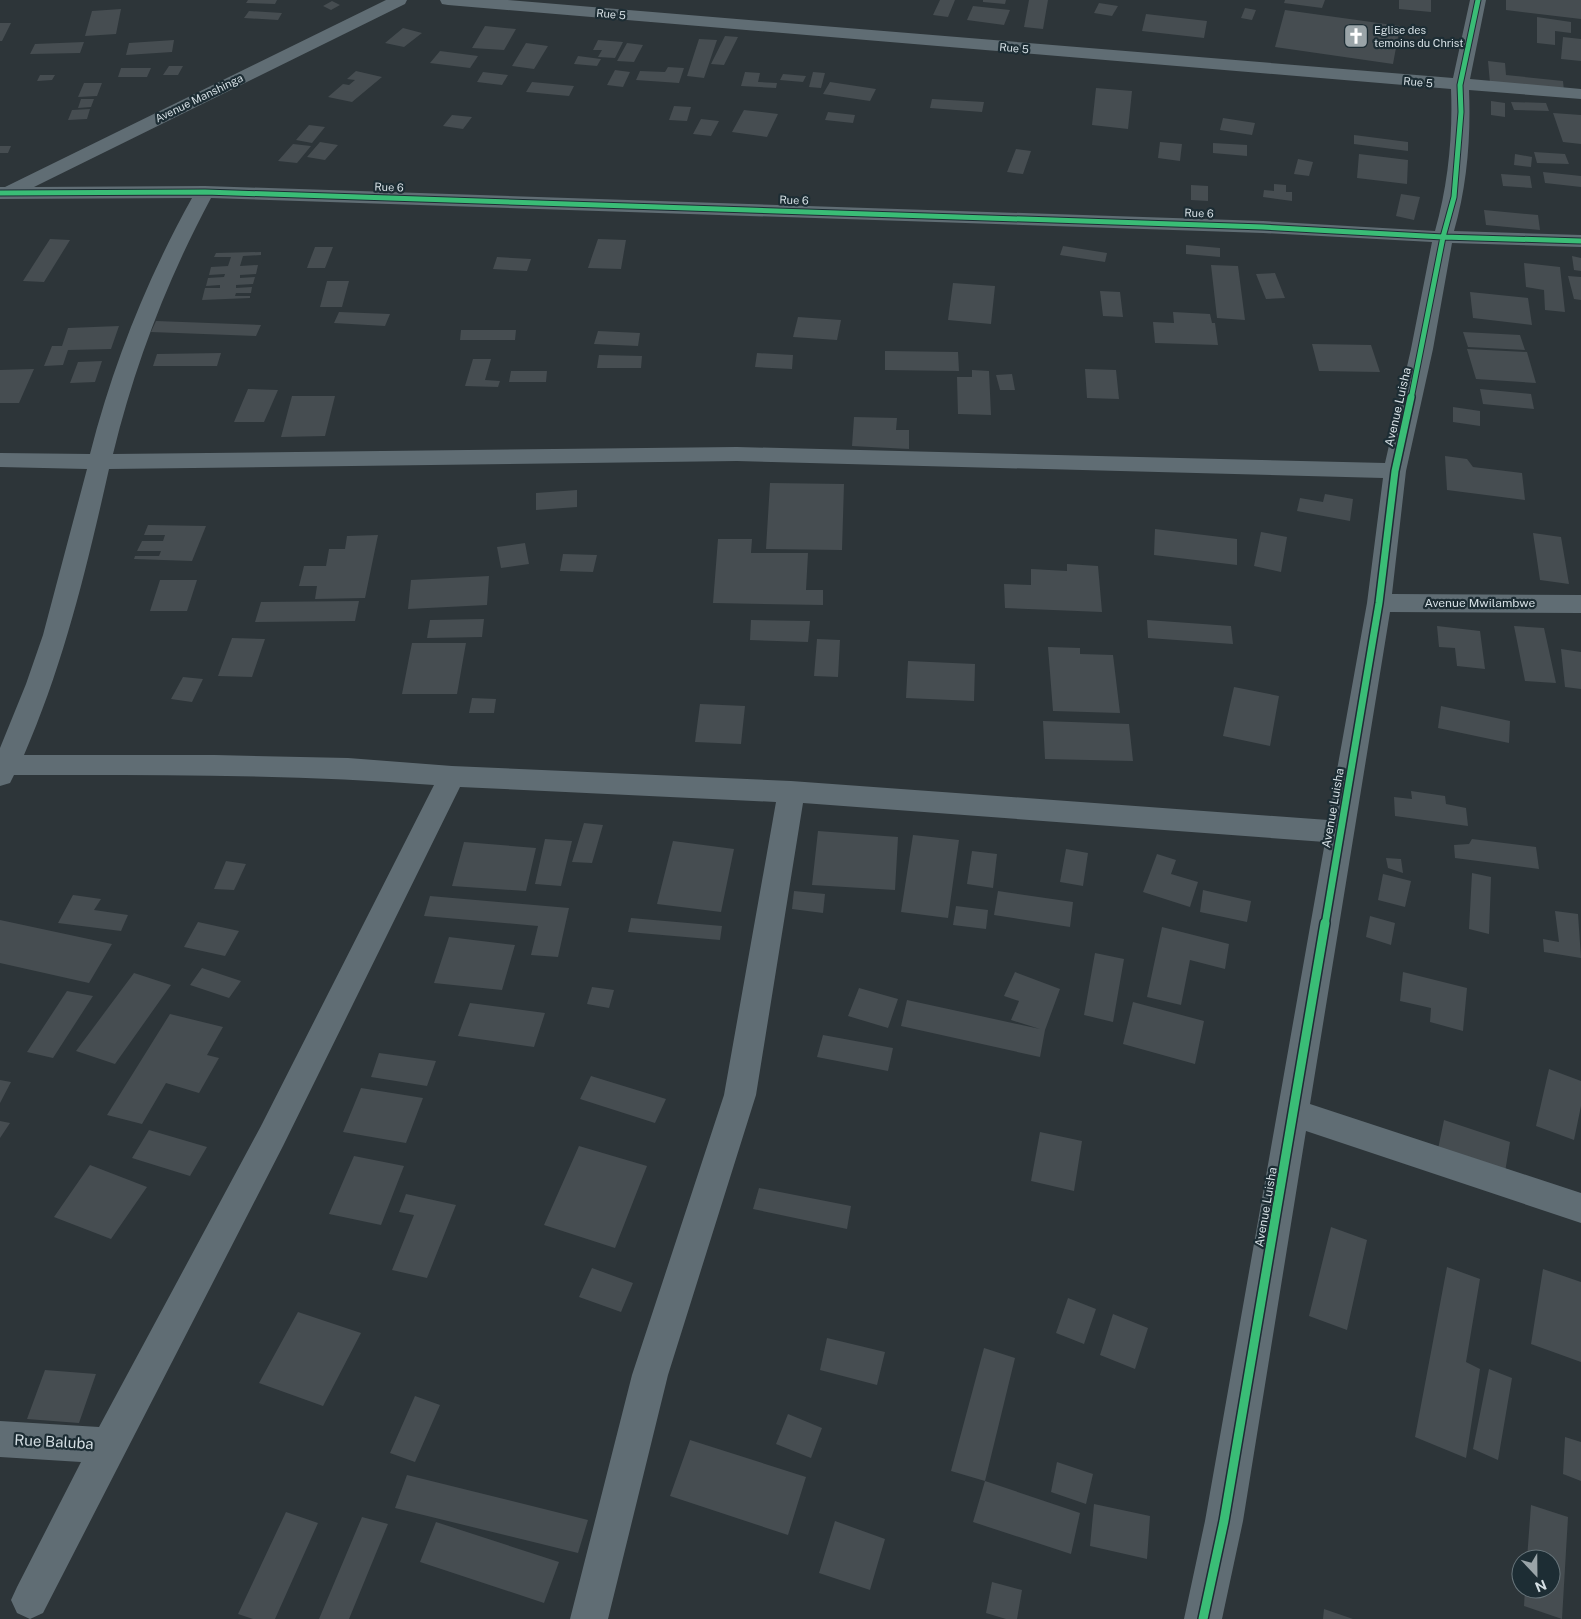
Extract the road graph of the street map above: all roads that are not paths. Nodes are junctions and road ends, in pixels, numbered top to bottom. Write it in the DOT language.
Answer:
graph roads {
  1 [pos="399,0"];
  2 [pos="448,0"];
  3 [pos="1478,0"];
  4 [pos="1460,85"];
  5 [pos="1581,94"];
  6 [pos="205,192"];
  7 [pos="2,194"];
  8 [pos="1443,237"];
  9 [pos="1581,241"];
  10 [pos="0,460"];
  11 [pos="100,462"];
  12 [pos="1395,470"];
  13 [pos="1379,602"];
  14 [pos="1581,604"];
  15 [pos="2,769"];
  16 [pos="452,776"];
  17 [pos="791,792"];
  18 [pos="1340,832"];
  19 [pos="1294,1113"];
  20 [pos="1581,1208"];
  21 [pos="0,1439"];
  22 [pos="108,1446"];
  23 [pos="30,1600"];
  24 [pos="589,1619"];
  25 [pos="1203,1619"];
  1 -- 7 [label="street, Avenue Manshinga"];
  2 -- 4 [label="street, Rue 5"];
  3 -- 4 [label="street, Avenue Luisha"];
  4 -- 5 [label="street, Rue 5"];
  4 -- 8 [label="street, Avenue Luisha"];
  6 -- 7 [label="street, Rue 6"];
  6 -- 8 [label="street, Rue 6"];
  6 -- 11 [label="street"];
  8 -- 9 [label="street, Rue 6"];
  8 -- 12 [label="street, Avenue Luisha"];
  10 -- 11 [label="street"];
  11 -- 12 [label="street"];
  11 -- 15 [label="street"];
  12 -- 13 [label="street, Avenue Luisha"];
  13 -- 14 [label="street, Avenue Mwilambwe"];
  13 -- 18 [label="street, Avenue Luisha"];
  15 -- 16 [label="street"];
  16 -- 17 [label="street"];
  16 -- 22 [label="street"];
  17 -- 18 [label="street"];
  17 -- 24 [label="street"];
  18 -- 19 [label="street, Avenue Luisha"];
  19 -- 20 [label="street"];
  19 -- 25 [label="street, Avenue Luisha"];
  21 -- 22 [label="street, Rue Baluba"];
  22 -- 23 [label="street"];
}
